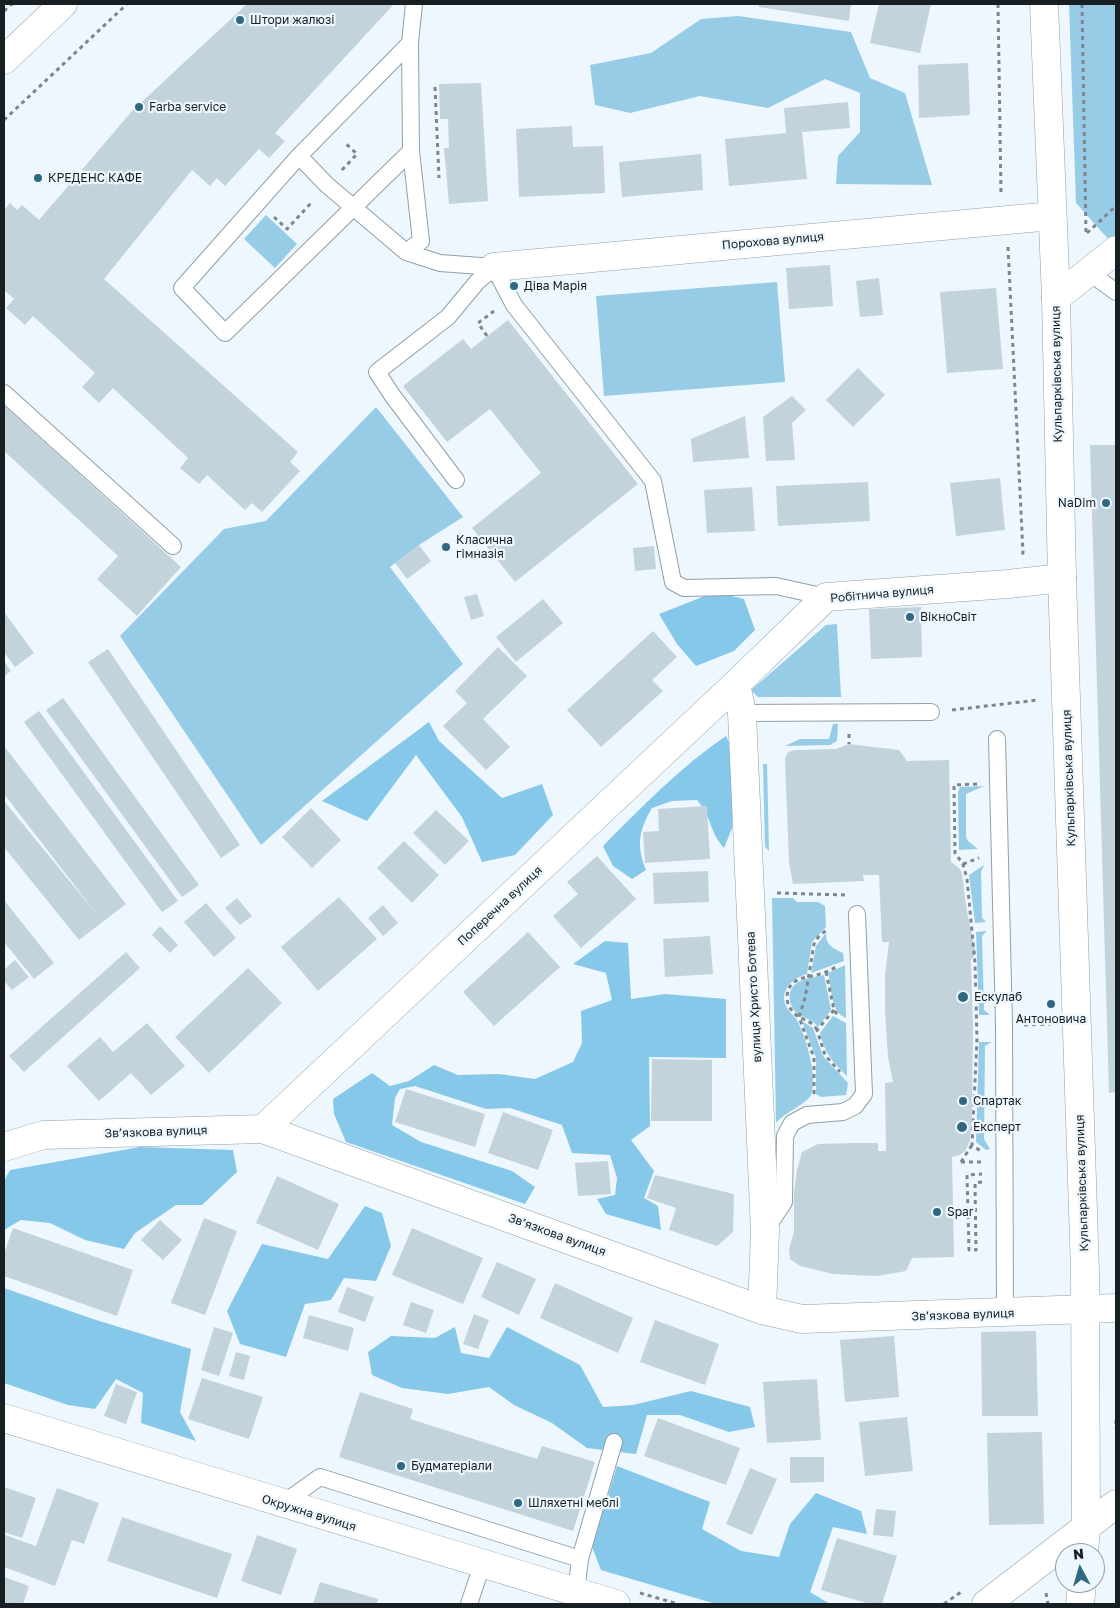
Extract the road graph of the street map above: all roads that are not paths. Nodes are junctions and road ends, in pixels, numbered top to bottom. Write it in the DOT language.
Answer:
graph roads {
  1 [pos="63,4"];
  2 [pos="414,4"];
  3 [pos="1044,4"];
  4 [pos="410,43"];
  5 [pos="4,60"];
  6 [pos="411,151"];
  7 [pos="299,156"];
  8 [pos="353,207"];
  9 [pos="1052,216"];
  10 [pos="1116,250"];
  11 [pos="406,252"];
  12 [pos="494,266"];
  13 [pos="1090,273"];
  14 [pos="1116,292"];
  15 [pos="1056,298"];
  16 [pos="4,393"];
  17 [pos="456,480"];
  18 [pos="172,546"];
  19 [pos="1062,578"];
  20 [pos="826,597"];
  21 [pos="736,684"];
  22 [pos="932,712"];
  23 [pos="742,714"];
  24 [pos="997,739"];
  25 [pos="857,914"];
  26 [pos="263,1129"];
  27 [pos="4,1147"];
  28 [pos="764,1231"];
  29 [pos="1116,1308"];
  30 [pos="1084,1309"];
  31 [pos="762,1310"];
  32 [pos="1005,1314"];
  33 [pos="4,1418"];
  34 [pos="614,1442"];
  35 [pos="282,1504"];
  36 [pos="1116,1504"];
  37 [pos="1086,1526"];
  38 [pos="1085,1543"];
  39 [pos="580,1559"];
  40 [pos="482,1565"];
  41 [pos="576,1592"];
  42 [pos="977,1596"];
  43 [pos="468,1604"];
  44 [pos="616,1604"];
  1 -- 5 [label="street"];
  2 -- 4 [label="lane"];
  3 -- 9 [label="street, Кульпарківська вулиця"];
  4 -- 6 [label="lane"];
  4 -- 7 [label="lane"];
  6 -- 8 [label="lane"];
  6 -- 11 [label="lane"];
  7 -- 8 [label="lane"];
  7 -- 8 [label="lane"];
  8 -- 11 [label="lane"];
  9 -- 12 [label="street, Порохова вулиця"];
  9 -- 15 [label="street, Кульпарківська вулиця"];
  10 -- 13 [label="street"];
  11 -- 12 [label="lane"];
  12 -- 17 [label="lane"];
  12 -- 20 [label="lane"];
  13 -- 14 [label="lane"];
  13 -- 15 [label="street"];
  15 -- 19 [label="street, Кульпарківська вулиця"];
  16 -- 18 [label="lane"];
  19 -- 20 [label="street, Робітнича вулиця"];
  19 -- 30 [label="street, Кульпарківська вулиця"];
  20 -- 21 [label="street, Робітнича вулиця"];
  21 -- 23 [label="street, вулиця Христо Ботева"];
  21 -- 26 [label="street, Поперечна вулиця"];
  22 -- 23 [label="lane"];
  23 -- 28 [label="street, вулиця Христо Ботева"];
  24 -- 32 [label="lane"];
  25 -- 28 [label="lane"];
  26 -- 27 [label="street, Звʼязкова вулиця"];
  26 -- 31 [label="street, Звʼязкова вулиця"];
  28 -- 31 [label="street, вулиця Христо Ботева"];
  29 -- 30 [label="street, Звʼязкова вулиця"];
  30 -- 32 [label="street, Звʼязкова вулиця"];
  30 -- 37 [label="street, Кульпарківська вулиця"];
  31 -- 32 [label="street, Звʼязкова вулиця"];
  33 -- 35 [label="street, Окружна вулиця"];
  34 -- 39 [label="lane"];
  35 -- 39 [label="lane"];
  35 -- 40 [label="street, Окружна вулиця"];
  36 -- 37 [label="street"];
  37 -- 38 [label="street, Кульпарківська вулиця"];
  37 -- 42 [label="street"];
  39 -- 41 [label="lane"];
  40 -- 41 [label="street, Окружна вулиця"];
  40 -- 43 [label="lane"];
  41 -- 44 [label="street, Окружна вулиця"];
}
